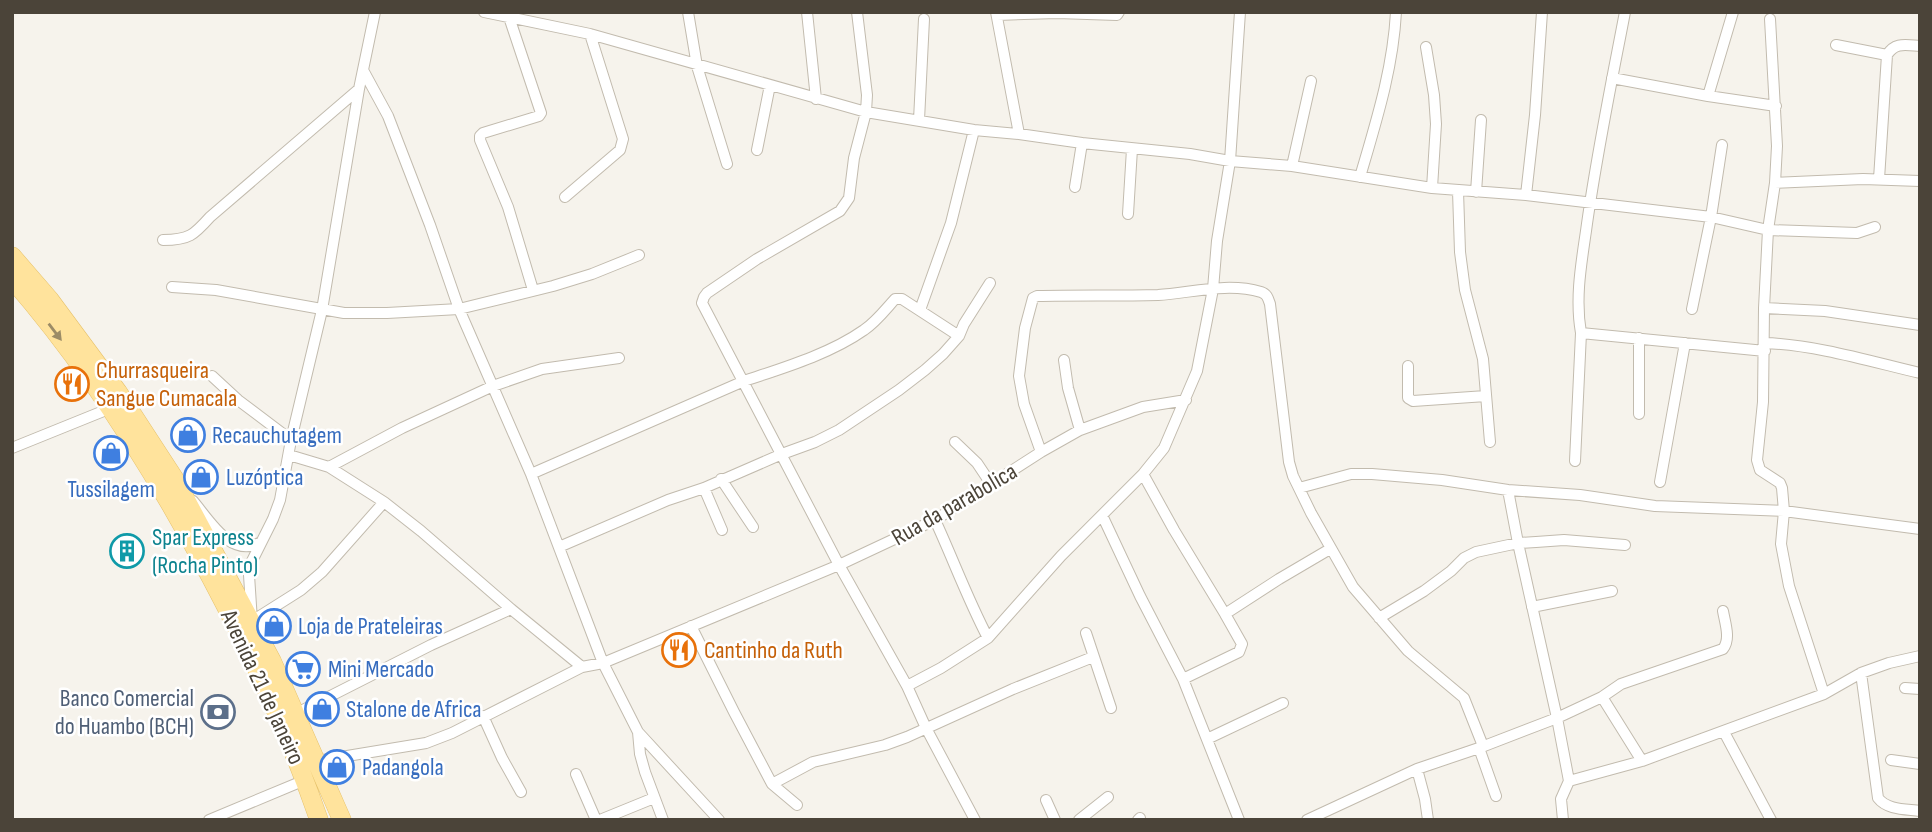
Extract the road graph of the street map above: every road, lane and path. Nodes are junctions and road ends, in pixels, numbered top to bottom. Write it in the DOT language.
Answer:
graph roads {
  1 [pos="375,12"];
  2 [pos="484,12"];
  3 [pos="688,12"];
  4 [pos="807,12"];
  5 [pos="857,12"];
  6 [pos="1119,12"];
  7 [pos="1240,12"];
  8 [pos="1396,12"];
  9 [pos="1542,12"];
  10 [pos="1625,12"];
  11 [pos="1733,12"];
  12 [pos="996,14"];
  13 [pos="509,16"];
  14 [pos="924,19"];
  15 [pos="1770,19"];
  16 [pos="590,34"];
  17 [pos="1836,45"];
  18 [pos="1920,46"];
  19 [pos="1426,47"];
  20 [pos="1887,55"];
  21 [pos="697,66"];
  22 [pos="363,70"];
  23 [pos="1612,78"];
  24 [pos="1311,81"];
  25 [pos="770,85"];
  26 [pos="359,89"];
  27 [pos="1708,96"];
  28 [pos="817,99"];
  29 [pos="1776,106"];
  30 [pos="866,112"];
  31 [pos="919,120"];
  32 [pos="1481,120"];
  33 [pos="974,130"];
  34 [pos="1019,134"];
  35 [pos="1082,143"];
  36 [pos="1722,145"];
  37 [pos="757,149"];
  38 [pos="1132,149"];
  39 [pos="1230,162"];
  40 [pos="727,164"];
  41 [pos="1292,166"];
  42 [pos="1360,177"];
  43 [pos="1879,179"];
  44 [pos="1920,181"];
  45 [pos="1775,183"];
  46 [pos="1075,187"];
  47 [pos="1432,188"];
  48 [pos="1458,191"];
  49 [pos="1476,192"];
  50 [pos="1526,195"];
  51 [pos="565,197"];
  52 [pos="1590,202"];
  53 [pos="1128,214"];
  54 [pos="1711,217"];
  55 [pos="1875,227"];
  56 [pos="1768,230"];
  57 [pos="163,240"];
  58 [pos="639,255"];
  59 [pos="12,256"];
  60 [pos="12,279"];
  61 [pos="990,283"];
  62 [pos="172,287"];
  63 [pos="1213,289"];
  64 [pos="533,290"];
  65 [pos="459,309"];
  66 [pos="1692,309"];
  67 [pos="1764,309"];
  68 [pos="322,310"];
  69 [pos="920,310"];
  70 [pos="1920,325"];
  71 [pos="1581,333"];
  72 [pos="959,336"];
  73 [pos="1639,338"];
  74 [pos="1685,343"];
  75 [pos="1765,347"];
  76 [pos="619,358"];
  77 [pos="1064,360"];
  78 [pos="1408,366"];
  79 [pos="1920,373"];
  80 [pos="212,376"];
  81 [pos="744,381"];
  82 [pos="493,386"];
  83 [pos="1486,396"];
  84 [pos="1186,400"];
  85 [pos="111,408"];
  86 [pos="1639,414"];
  87 [pos="1080,430"];
  88 [pos="291,440"];
  89 [pos="955,442"];
  90 [pos="1490,442"];
  91 [pos="12,448"];
  92 [pos="1041,452"];
  93 [pos="782,454"];
  94 [pos="289,456"];
  95 [pos="1576,461"];
  96 [pos="329,467"];
  97 [pos="531,474"];
  98 [pos="1143,474"];
  99 [pos="721,480"];
  100 [pos="176,481"];
  101 [pos="1660,482"];
  102 [pos="991,484"];
  103 [pos="704,488"];
  104 [pos="1299,488"];
  105 [pos="1508,490"];
  106 [pos="384,502"];
  107 [pos="1784,511"];
  108 [pos="1102,515"];
  109 [pos="935,520"];
  110 [pos="753,527"];
  111 [pos="1920,529"];
  112 [pos="722,530"];
  113 [pos="263,540"];
  114 [pos="1518,543"];
  115 [pos="1625,545"];
  116 [pos="559,547"];
  117 [pos="1330,550"];
  118 [pos="839,565"];
  119 [pos="1612,591"];
  120 [pos="1532,607"];
  121 [pos="511,609"];
  122 [pos="1723,611"];
  123 [pos="1225,614"];
  124 [pos="1379,618"];
  125 [pos="252,621"];
  126 [pos="691,626"];
  127 [pos="1086,632"];
  128 [pos="988,638"];
  129 [pos="1920,656"];
  130 [pos="1093,657"];
  131 [pos="603,663"];
  132 [pos="582,667"];
  133 [pos="1861,673"];
  134 [pos="1183,679"];
  135 [pos="907,686"];
  136 [pos="1905,688"];
  137 [pos="1920,689"];
  138 [pos="1824,694"];
  139 [pos="1602,697"];
  140 [pos="1283,703"];
  141 [pos="1111,708"];
  142 [pos="295,714"];
  143 [pos="484,716"];
  144 [pos="1557,718"];
  145 [pos="926,728"];
  146 [pos="638,732"];
  147 [pos="1724,732"];
  148 [pos="1207,740"];
  149 [pos="1481,747"];
  150 [pos="1891,760"];
  151 [pos="317,761"];
  152 [pos="1642,761"];
  153 [pos="1920,764"];
  154 [pos="1417,769"];
  155 [pos="576,774"];
  156 [pos="305,780"];
  157 [pos="1569,781"];
  158 [pos="772,784"];
  159 [pos="521,792"];
  160 [pos="1496,796"];
  161 [pos="1108,797"];
  162 [pos="653,798"];
  163 [pos="1046,800"];
  164 [pos="797,806"];
  165 [pos="1920,811"];
  166 [pos="720,819"];
  167 [pos="209,820"];
  168 [pos="319,820"];
  169 [pos="342,820"];
  170 [pos="598,820"];
  171 [pos="663,820"];
  172 [pos="975,820"];
  173 [pos="1055,820"];
  174 [pos="1079,820"];
  175 [pos="1239,820"];
  176 [pos="1308,820"];
  177 [pos="1428,820"];
  178 [pos="1563,820"];
  179 [pos="1771,820"];
  1 -- 22 [label="street"];
  2 -- 13 [label="street"];
  3 -- 21 [label="street"];
  4 -- 28 [label="street"];
  5 -- 30 [label="street"];
  6 -- 12 [label="street"];
  7 -- 39 [label="street"];
  8 -- 42 [label="street"];
  9 -- 50 [label="street"];
  10 -- 23 [label="street"];
  11 -- 27 [label="street"];
  12 -- 34 [label="street"];
  13 -- 16 [label="street"];
  13 -- 64 [label="street"];
  14 -- 31 [label="street"];
  15 -- 29 [label="street"];
  16 -- 21 [label="street"];
  16 -- 51 [label="street"];
  17 -- 20 [label="street"];
  18 -- 20 [label="street"];
  19 -- 47 [label="street"];
  20 -- 43 [label="street"];
  21 -- 25 [label="street"];
  21 -- 40 [label="street"];
  22 -- 26 [label="street"];
  22 -- 65 [label="street"];
  23 -- 27 [label="street"];
  23 -- 52 [label="street"];
  24 -- 41 [label="street"];
  25 -- 28 [label="street"];
  25 -- 37 [label="street"];
  26 -- 57 [label="street"];
  26 -- 68 [label="street"];
  27 -- 29 [label="street"];
  28 -- 30 [label="street"];
  29 -- 45 [label="street"];
  30 -- 31 [label="street"];
  30 -- 81 [label="street"];
  31 -- 33 [label="street"];
  32 -- 49 [label="street"];
  33 -- 34 [label="street"];
  33 -- 69 [label="street"];
  34 -- 35 [label="street"];
  35 -- 38 [label="street"];
  35 -- 46 [label="street"];
  36 -- 54 [label="street"];
  38 -- 39 [label="street"];
  38 -- 53 [label="street"];
  39 -- 41 [label="street"];
  39 -- 63 [label="street"];
  41 -- 42 [label="street"];
  42 -- 47 [label="street"];
  43 -- 44 [label="street"];
  43 -- 45 [label="street"];
  45 -- 56 [label="street"];
  47 -- 48 [label="street"];
  48 -- 49 [label="street"];
  48 -- 83 [label="street"];
  49 -- 50 [label="street"];
  50 -- 52 [label="street"];
  52 -- 54 [label="street"];
  52 -- 71 [label="street"];
  54 -- 56 [label="street"];
  54 -- 66 [label="street"];
  55 -- 56 [label="street"];
  56 -- 67 [label="street"];
  58 -- 64 [label="street"];
  59 -- 100 [label="main road, Avenida 21 de Janeiro"];
  60 -- 85 [label="main road, Avenida 21 de Janeiro, one-way"];
  61 -- 72 [label="street"];
  62 -- 68 [label="street"];
  63 -- 84 [label="street"];
  63 -- 92 [label="street"];
  63 -- 104 [label="street"];
  64 -- 65 [label="street"];
  65 -- 68 [label="street"];
  65 -- 82 [label="street"];
  67 -- 70 [label="street"];
  67 -- 75 [label="street"];
  68 -- 88 [label="street"];
  69 -- 72 [label="street"];
  69 -- 81 [label="street"];
  71 -- 73 [label="street"];
  71 -- 95 [label="street"];
  72 -- 93 [label="street"];
  73 -- 74 [label="street"];
  73 -- 86 [label="street"];
  74 -- 75 [label="street"];
  74 -- 101 [label="street"];
  75 -- 79 [label="street"];
  75 -- 107 [label="street"];
  76 -- 82 [label="street"];
  77 -- 87 [label="street"];
  78 -- 83 [label="street"];
  80 -- 88 [label="street"];
  81 -- 93 [label="street"];
  81 -- 97 [label="street"];
  82 -- 96 [label="street"];
  82 -- 97 [label="street"];
  83 -- 90 [label="street"];
  84 -- 87 [label="street, Rua da parabolica"];
  84 -- 98 [label="street"];
  85 -- 91 [label="street"];
  85 -- 156 [label="main road, Avenida 21 de Janeiro"];
  87 -- 92 [label="street, Rua da parabolica"];
  88 -- 94 [label="street"];
  89 -- 102 [label="street"];
  92 -- 102 [label="street, Rua da parabolica"];
  93 -- 99 [label="street"];
  93 -- 118 [label="street"];
  94 -- 96 [label="street"];
  94 -- 113 [label="street"];
  96 -- 106 [label="street"];
  97 -- 116 [label="street"];
  98 -- 108 [label="street"];
  98 -- 123 [label="street"];
  99 -- 103 [label="street"];
  99 -- 110 [label="street"];
  100 -- 113 [label="street"];
  100 -- 125 [label="main road, Avenida 21 de Janeiro"];
  102 -- 109 [label="street, Rua da parabolica"];
  103 -- 112 [label="street"];
  103 -- 116 [label="street"];
  104 -- 105 [label="street"];
  104 -- 117 [label="street"];
  105 -- 107 [label="street"];
  105 -- 114 [label="street"];
  106 -- 121 [label="street"];
  106 -- 125 [label="street"];
  107 -- 111 [label="street"];
  107 -- 138 [label="street"];
  108 -- 128 [label="street"];
  108 -- 134 [label="street"];
  109 -- 118 [label="street, Rua da parabolica"];
  109 -- 128 [label="street"];
  113 -- 125 [label="street"];
  114 -- 115 [label="street"];
  114 -- 120 [label="street"];
  114 -- 124 [label="street"];
  116 -- 131 [label="street"];
  117 -- 123 [label="street"];
  117 -- 124 [label="street"];
  118 -- 126 [label="street, Rua da parabolica"];
  118 -- 135 [label="street"];
  119 -- 120 [label="street"];
  120 -- 144 [label="street"];
  121 -- 132 [label="street"];
  121 -- 142 [label="street"];
  122 -- 139 [label="street"];
  123 -- 134 [label="street"];
  124 -- 149 [label="street"];
  125 -- 142 [label="main road, Avenida 21 de Janeiro"];
  126 -- 131 [label="street, Rua da parabolica"];
  126 -- 158 [label="street"];
  127 -- 130 [label="street"];
  128 -- 135 [label="street"];
  129 -- 133 [label="street"];
  130 -- 141 [label="street"];
  130 -- 145 [label="street"];
  131 -- 132 [label="street, Rua da parabolica"];
  131 -- 146 [label="street"];
  132 -- 143 [label="street, Rua da parabolica"];
  133 -- 138 [label="street"];
  133 -- 165 [label="street"];
  134 -- 148 [label="street"];
  135 -- 145 [label="street"];
  136 -- 137 [label="street"];
  138 -- 147 [label="street"];
  139 -- 144 [label="street"];
  139 -- 152 [label="street"];
  140 -- 148 [label="street"];
  142 -- 151 [label="main road, Avenida 21 de Janeiro"];
  143 -- 151 [label="street, Rua da parabolica"];
  143 -- 159 [label="street"];
  144 -- 149 [label="street"];
  144 -- 157 [label="street"];
  145 -- 158 [label="street"];
  145 -- 172 [label="street"];
  146 -- 162 [label="street"];
  146 -- 166 [label="street"];
  147 -- 152 [label="street"];
  147 -- 179 [label="street"];
  148 -- 175 [label="street"];
  149 -- 154 [label="street"];
  149 -- 160 [label="street"];
  150 -- 153 [label="street"];
  151 -- 169 [label="main road, Avenida 21 de Janeiro"];
  152 -- 157 [label="street"];
  154 -- 176 [label="street"];
  154 -- 177 [label="street"];
  155 -- 170 [label="street"];
  156 -- 167 [label="street"];
  156 -- 168 [label="main road, Avenida 21 de Janeiro"];
  157 -- 178 [label="street"];
  158 -- 164 [label="street"];
  161 -- 174 [label="street"];
  162 -- 170 [label="street"];
  162 -- 171 [label="street"];
  163 -- 173 [label="street"];
}
